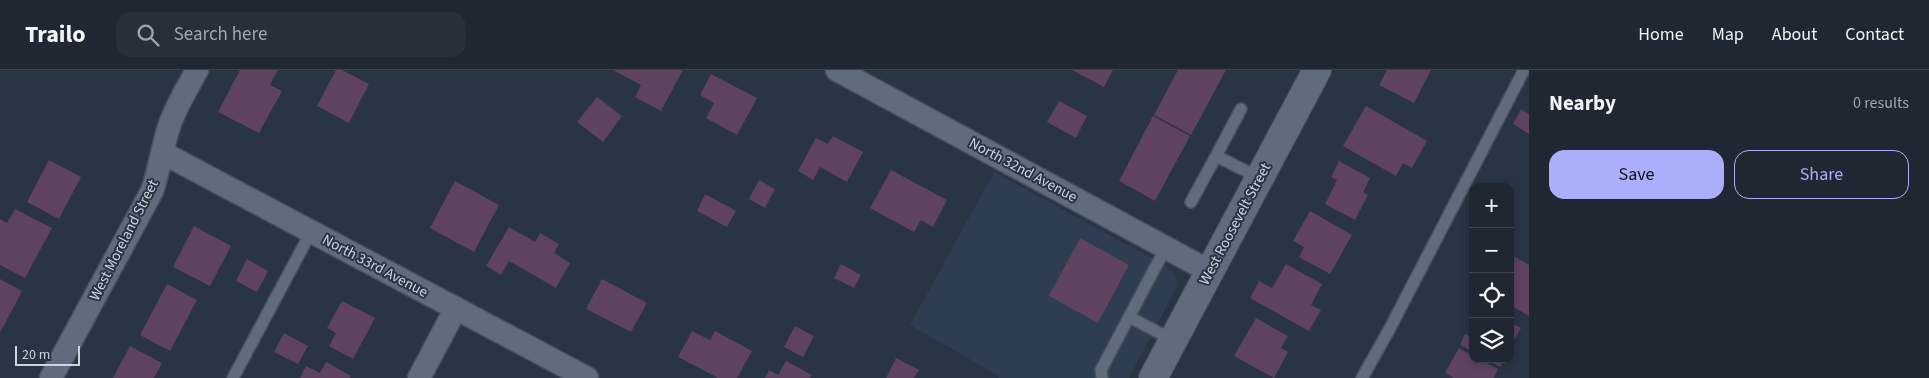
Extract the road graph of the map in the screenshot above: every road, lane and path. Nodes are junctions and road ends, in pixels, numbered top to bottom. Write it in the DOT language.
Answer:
graph roads {
  1 [pos="197,70"];
  2 [pos="837,70"];
  3 [pos="1317,70"];
  4 [pos="1524,70"];
  5 [pos="1241,109"];
  6 [pos="163,153"];
  7 [pos="1216,156"];
  8 [pos="1260,178"];
  9 [pos="1191,202"];
  10 [pos="311,232"];
  11 [pos="1166,247"];
  12 [pos="1210,271"];
  13 [pos="456,308"];
  14 [pos="1129,317"];
  15 [pos="1173,340"];
  16 [pos="51,378"];
  17 [pos="233,378"];
  18 [pos="419,378"];
  19 [pos="587,378"];
  20 [pos="1102,378"];
  21 [pos="1153,378"];
  22 [pos="1362,378"];
  1 -- 6 [label="street, West Moreland Street"];
  2 -- 11 [label="street, North 32nd Avenue"];
  3 -- 8 [label="street, West Roosevelt Street"];
  4 -- 22 [label="lane"];
  5 -- 7 [label="lane"];
  6 -- 10 [label="street, North 33rd Avenue"];
  6 -- 16 [label="street, West Moreland Street"];
  7 -- 8 [label="lane"];
  7 -- 9 [label="lane"];
  8 -- 12 [label="street, West Roosevelt Street"];
  10 -- 13 [label="street, North 33rd Avenue"];
  10 -- 17 [label="lane"];
  11 -- 12 [label="street, North 32nd Avenue"];
  11 -- 14 [label="lane"];
  12 -- 15 [label="street, West Roosevelt Street"];
  13 -- 18 [label="street"];
  13 -- 19 [label="street, North 33rd Avenue"];
  14 -- 15 [label="lane"];
  14 -- 20 [label="lane"];
  15 -- 21 [label="street, West Roosevelt Street"];
}
